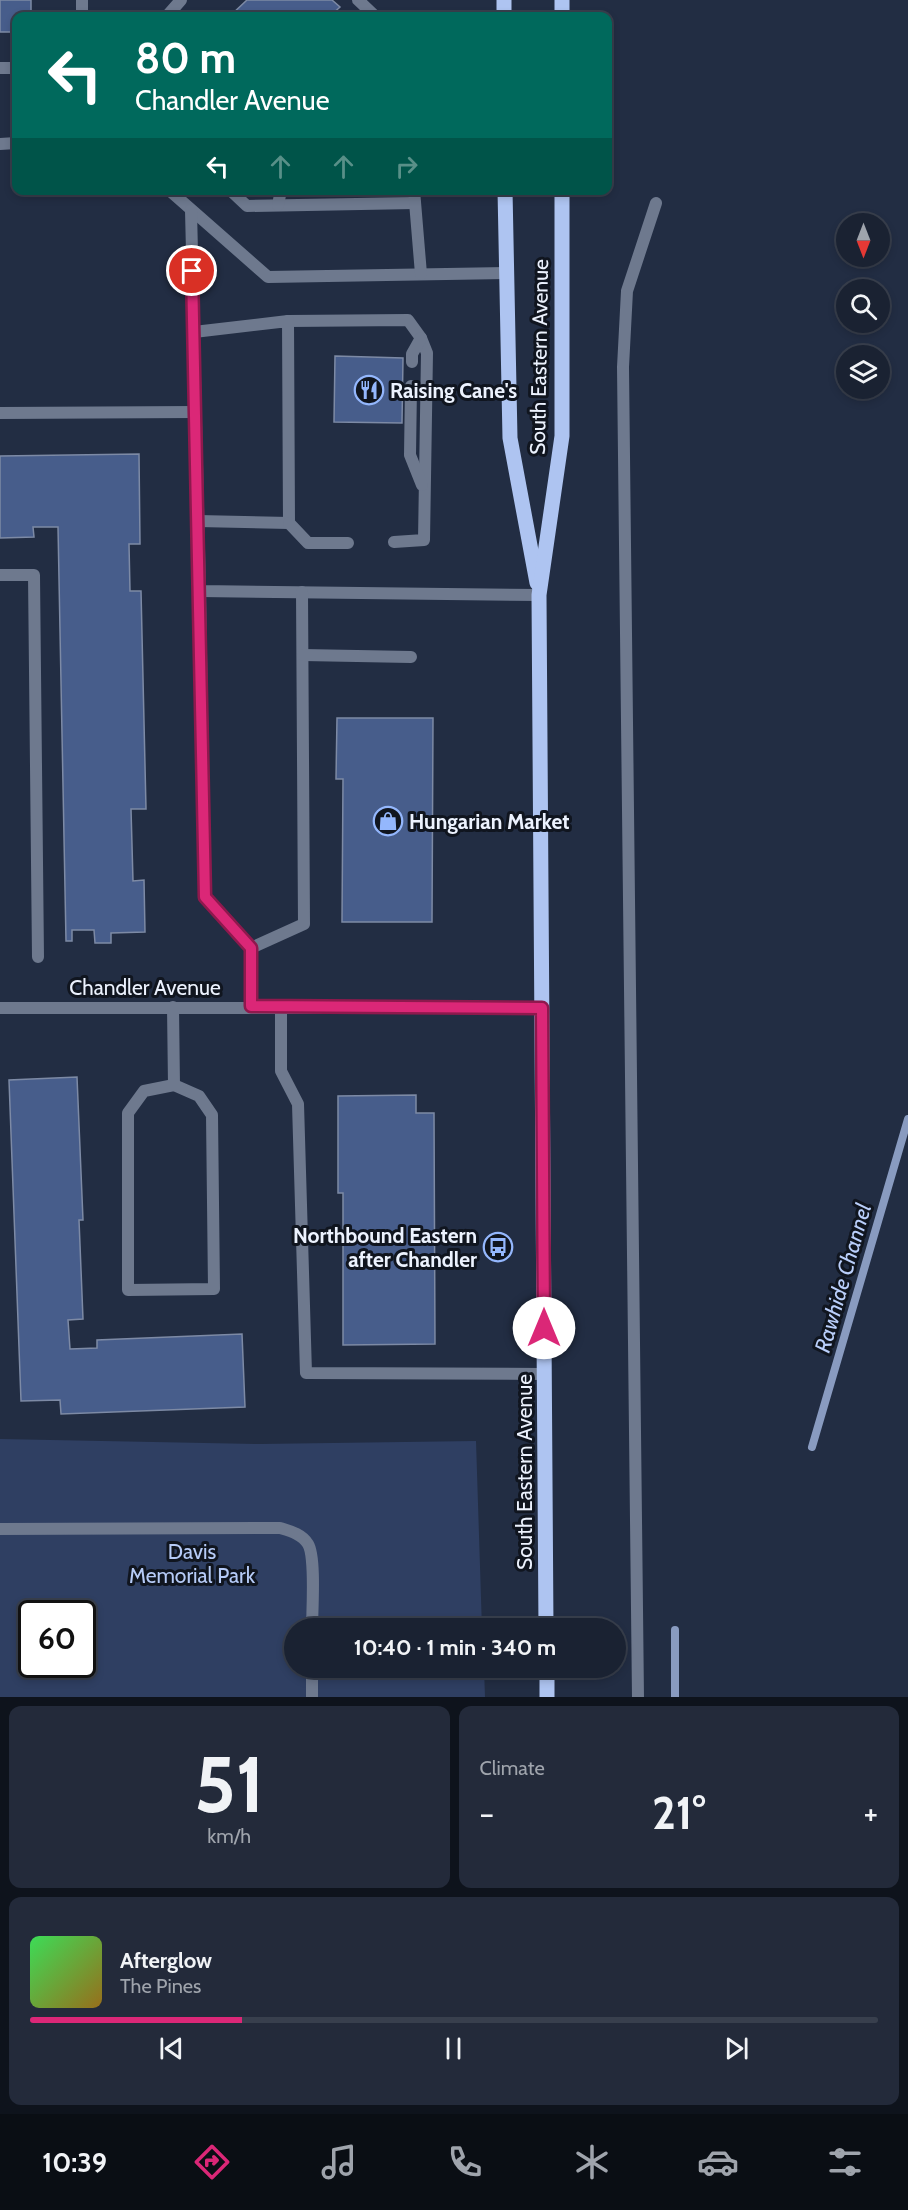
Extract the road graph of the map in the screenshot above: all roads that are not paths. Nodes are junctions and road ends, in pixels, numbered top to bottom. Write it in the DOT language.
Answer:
graph roads {
  1 [pos="181,0"];
  2 [pos="358,0"];
  3 [pos="170,12"];
  4 [pos="371,12"];
  5 [pos="174,195"];
  6 [pos="235,195"];
  7 [pos="280,195"];
  8 [pos="505,195"];
  9 [pos="562,195"];
  10 [pos="415,197"];
  11 [pos="656,203"];
  12 [pos="278,205"];
  13 [pos="191,210"];
  14 [pos="506,273"];
  15 [pos="421,274"];
  16 [pos="288,321"];
  17 [pos="194,332"];
  18 [pos="421,338"];
  19 [pos="412,362"];
  20 [pos="411,386"];
  21 [pos="0,412"];
  22 [pos="196,412"];
  23 [pos="424,491"];
  24 [pos="198,521"];
  25 [pos="289,523"];
  26 [pos="394,542"];
  27 [pos="348,543"];
  28 [pos="0,575"];
  29 [pos="200,591"];
  30 [pos="302,592"];
  31 [pos="539,595"];
  32 [pos="303,655"];
  33 [pos="411,657"];
  34 [pos="251,948"];
  35 [pos="38,957"];
  36 [pos="251,1006"];
  37 [pos="281,1006"];
  38 [pos="173,1007"];
  39 [pos="0,1008"];
  40 [pos="542,1008"];
  41 [pos="174,1085"];
  42 [pos="544,1374"];
  43 [pos="0,1529"];
  44 [pos="312,1618"];
  45 [pos="546,1618"];
  46 [pos="312,1678"];
  47 [pos="547,1678"];
  48 [pos="312,1697"];
  49 [pos="547,1697"];
  50 [pos="638,1697"];
  1 -- 3 [label="street"];
  2 -- 4 [label="street"];
  5 -- 13 [label="street"];
  6 -- 12 [label="street"];
  7 -- 12 [label="street"];
  8 -- 14 [label="main road, South Eastern Avenue"];
  9 -- 31 [label="main road, South Eastern Avenue"];
  10 -- 12 [label="street"];
  10 -- 15 [label="street"];
  11 -- 50 [label="street"];
  13 -- 15 [label="street"];
  13 -- 17 [label="street"];
  14 -- 15 [label="street"];
  14 -- 31 [label="main road, South Eastern Avenue"];
  16 -- 17 [label="street"];
  16 -- 18 [label="street"];
  16 -- 25 [label="street"];
  17 -- 22 [label="street"];
  18 -- 19 [label="street"];
  18 -- 23 [label="street"];
  20 -- 23 [label="street"];
  21 -- 22 [label="street"];
  22 -- 24 [label="street"];
  23 -- 26 [label="street"];
  24 -- 25 [label="street"];
  24 -- 29 [label="street"];
  25 -- 27 [label="street"];
  28 -- 35 [label="street"];
  29 -- 30 [label="street"];
  29 -- 34 [label="street"];
  30 -- 31 [label="street"];
  30 -- 32 [label="street"];
  31 -- 40 [label="main road, South Eastern Avenue"];
  32 -- 33 [label="street"];
  32 -- 34 [label="street"];
  34 -- 36 [label="street"];
  36 -- 37 [label="street, Chandler Avenue"];
  36 -- 38 [label="street, Chandler Avenue"];
  37 -- 40 [label="street, Chandler Avenue"];
  37 -- 42 [label="street"];
  38 -- 39 [label="street, Chandler Avenue"];
  38 -- 41 [label="street"];
  40 -- 42 [label="main road, South Eastern Avenue"];
  41 -- 41 [label="street"];
  42 -- 45 [label="main road, South Eastern Avenue"];
  43 -- 44 [label="street"];
  46 -- 48 [label="street"];
  47 -- 49 [label="main road"];
}
